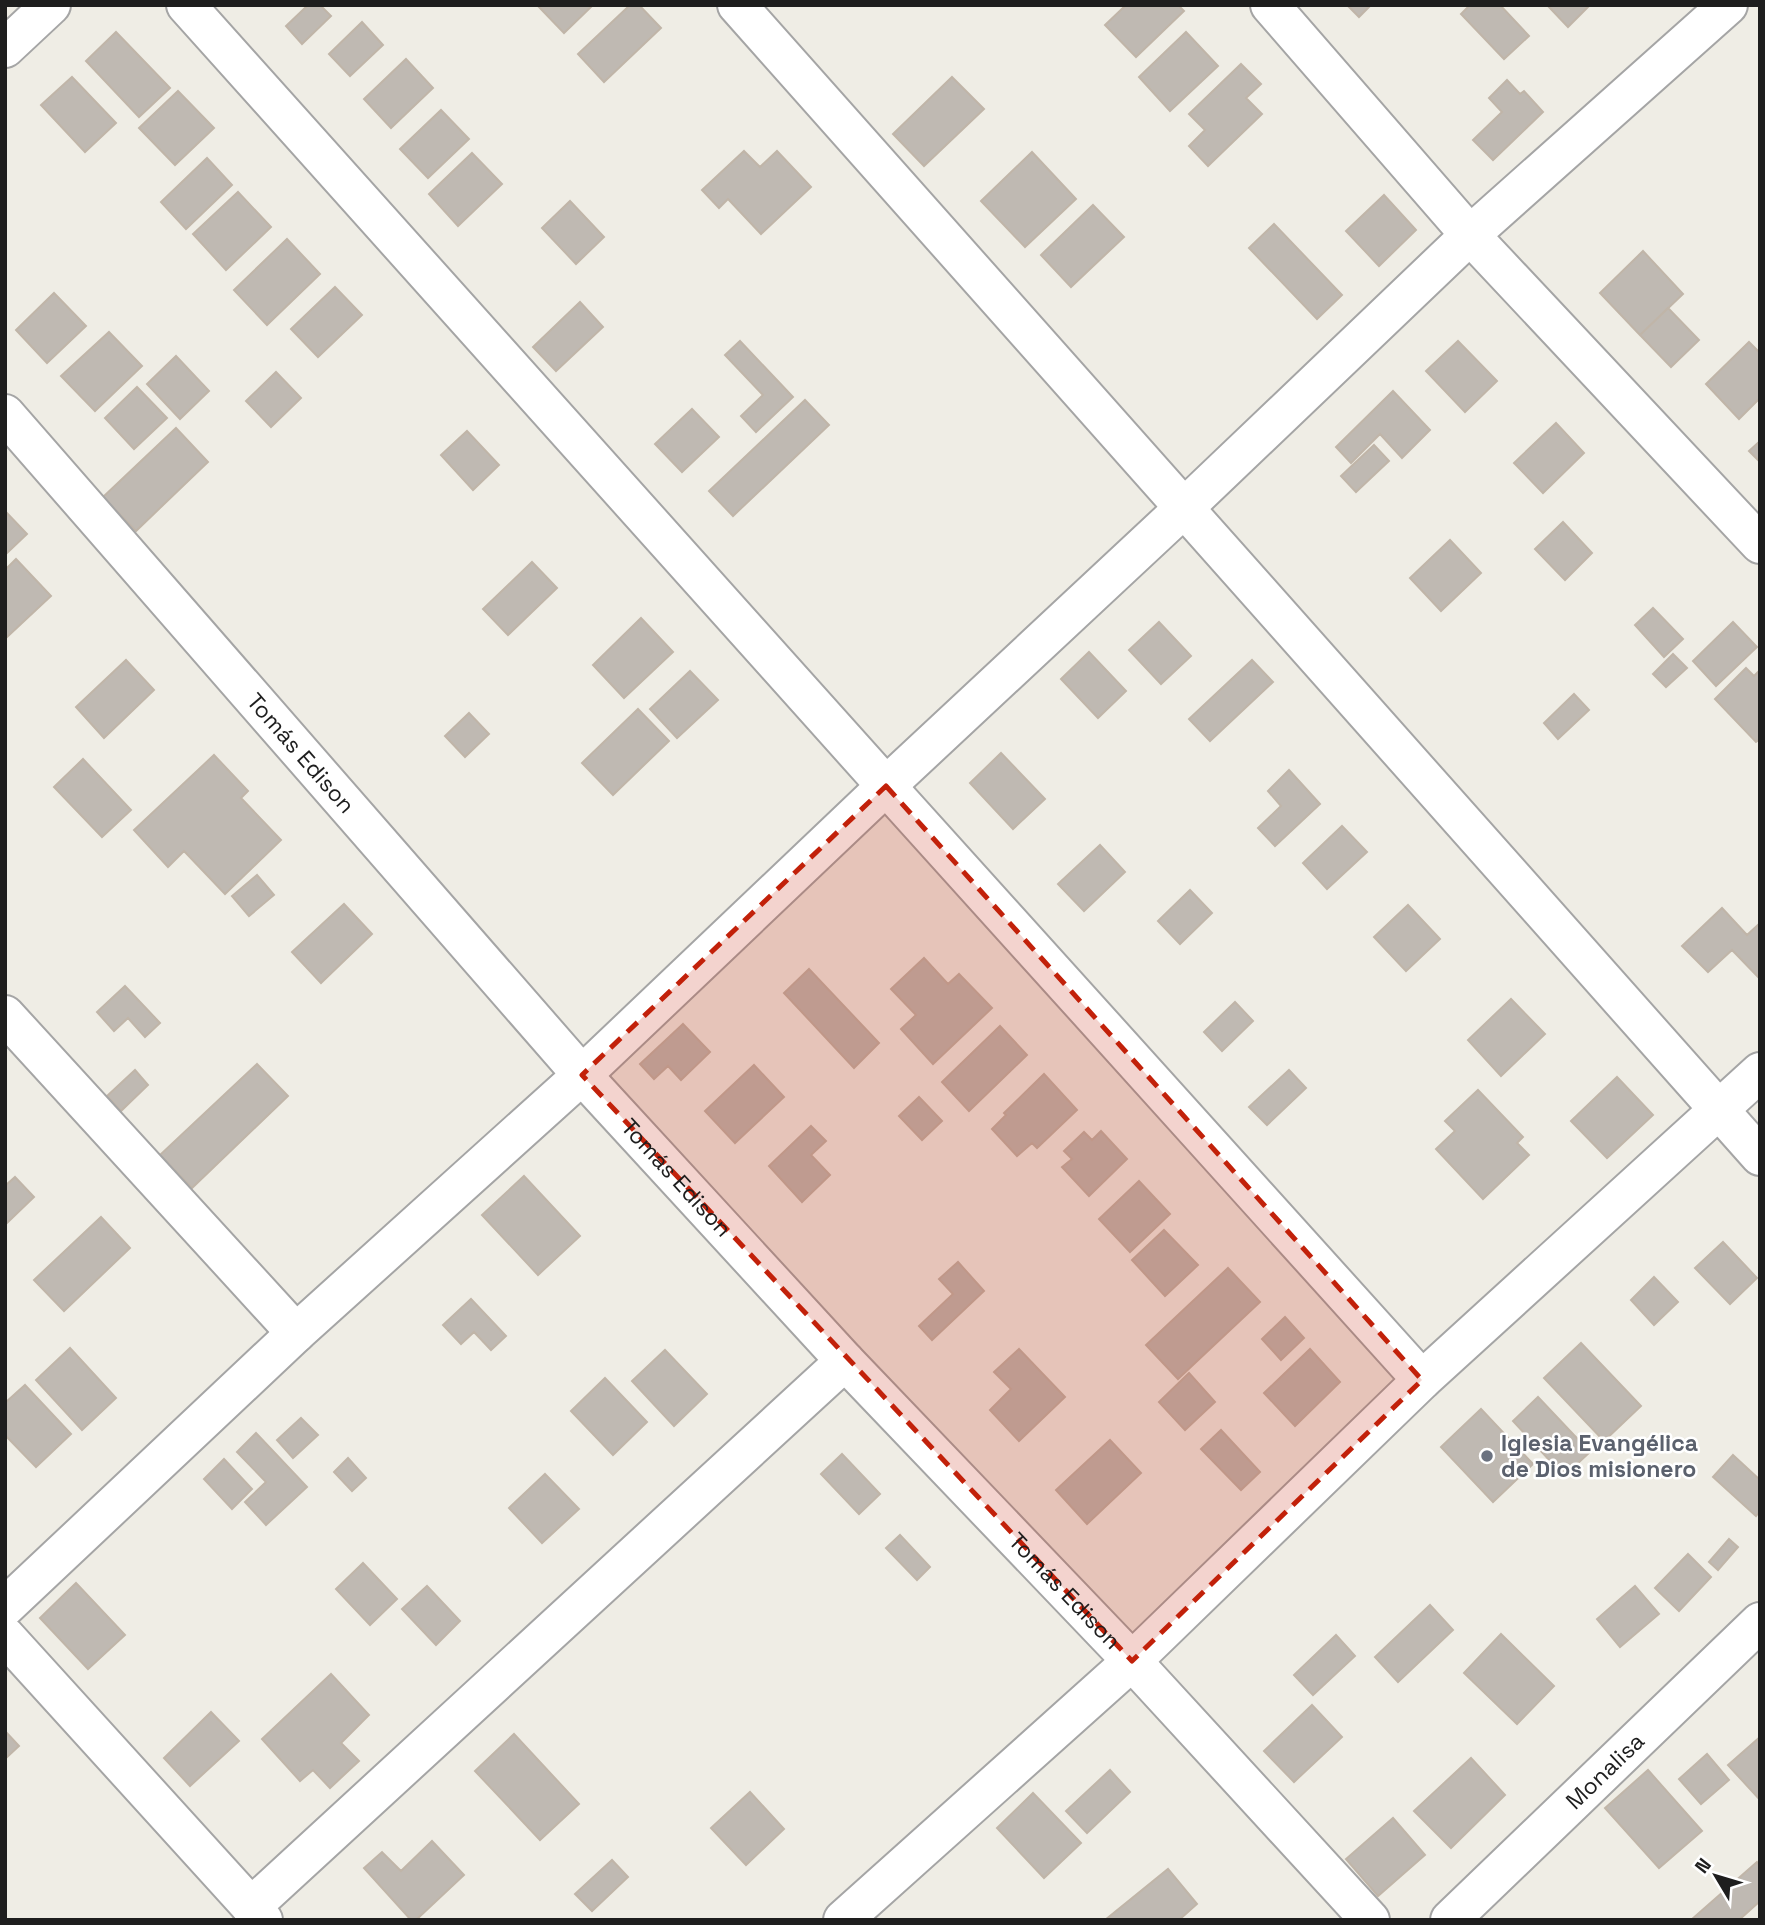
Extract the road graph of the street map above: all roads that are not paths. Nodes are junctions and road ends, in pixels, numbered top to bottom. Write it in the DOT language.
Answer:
graph roads {
  1 [pos="51,5"];
  2 [pos="186,5"];
  3 [pos="737,5"];
  4 [pos="1270,5"];
  5 [pos="1728,5"];
  6 [pos="5,48"];
  7 [pos="1470,235"];
  8 [pos="5,414"];
  9 [pos="1184,508"];
  10 [pos="1760,544"];
  11 [pos="886,786"];
  12 [pos="5,1015"];
  13 [pos="1760,1072"];
  14 [pos="582,1075"];
  15 [pos="1718,1111"];
  16 [pos="1760,1156"];
  17 [pos="296,1333"];
  18 [pos="845,1361"];
  19 [pos="1422,1380"];
  20 [pos="5,1607"];
  21 [pos="1760,1622"];
  22 [pos="5,1636"];
  23 [pos="1132,1661"];
  24 [pos="257,1913"];
  25 [pos="843,1920"];
  26 [pos="1370,1920"];
  27 [pos="1450,1920"];
  1 -- 6 [label="street"];
  2 -- 11 [label="street"];
  3 -- 9 [label="street"];
  4 -- 7 [label="street"];
  5 -- 7 [label="street"];
  7 -- 9 [label="street"];
  7 -- 10 [label="street"];
  8 -- 14 [label="street, Tomás Edison"];
  9 -- 11 [label="street"];
  9 -- 15 [label="street"];
  11 -- 14 [label="street"];
  11 -- 19 [label="street"];
  12 -- 17 [label="street"];
  13 -- 15 [label="street"];
  14 -- 17 [label="street"];
  14 -- 18 [label="street, Tomás Edison"];
  15 -- 16 [label="street"];
  15 -- 19 [label="street"];
  17 -- 20 [label="street"];
  18 -- 23 [label="street, Tomás Edison"];
  18 -- 24 [label="street"];
  19 -- 23 [label="street"];
  21 -- 27 [label="street, Monalisa"];
  22 -- 24 [label="street"];
  23 -- 25 [label="street"];
  23 -- 26 [label="street, Tomás Edison"];
}
